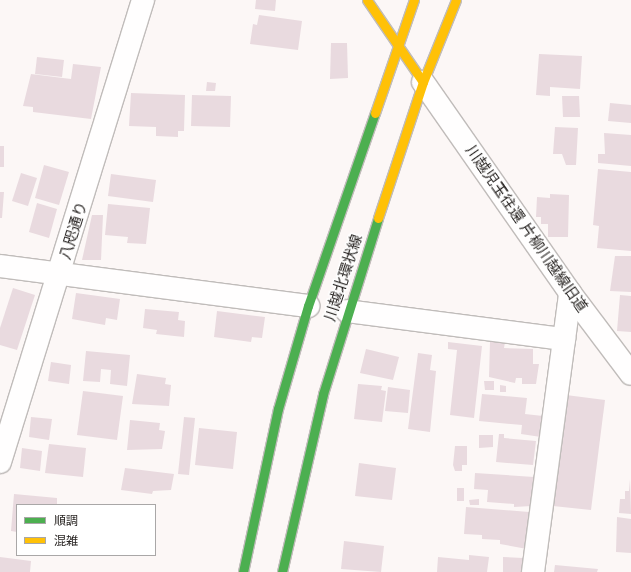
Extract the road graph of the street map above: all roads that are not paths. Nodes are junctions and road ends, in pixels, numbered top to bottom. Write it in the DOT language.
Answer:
graph roads {
  1 [pos="143,0"];
  2 [pos="367,0"];
  3 [pos="414,0"];
  4 [pos="456,0"];
  5 [pos="397,44"];
  6 [pos="423,82"];
  7 [pos="0,266"];
  8 [pos="61,274"];
  9 [pos="570,293"];
  10 [pos="308,306"];
  11 [pos="347,311"];
  12 [pos="564,339"];
  13 [pos="607,340"];
  14 [pos="631,343"];
  15 [pos="631,374"];
  16 [pos="0,462"];
  17 [pos="243,572"];
  18 [pos="282,572"];
  19 [pos="533,572"];
  1 -- 8 [label="street, 八咫通り"];
  2 -- 5 [label="main road"];
  3 -- 5 [label="main road, 川越北環状線"];
  4 -- 6 [label="main road, 川越北環状線"];
  5 -- 6 [label="main road"];
  5 -- 10 [label="main road, 川越北環状線"];
  6 -- 9 [label="street, 川越児玉往還 片柳川越線旧道"];
  6 -- 11 [label="main road, 川越北環状線"];
  7 -- 8 [label="street"];
  8 -- 10 [label="street"];
  8 -- 16 [label="street, 八咫通り"];
  9 -- 12 [label="street"];
  9 -- 13 [label="street, 川越児玉往還 片柳川越線旧道"];
  10 -- 17 [label="main road, 川越北環状線"];
  11 -- 12 [label="street"];
  11 -- 18 [label="main road, 川越北環状線"];
  12 -- 19 [label="street"];
  13 -- 14 [label="street"];
  13 -- 15 [label="street, 川越児玉往還 片柳川越線旧道"];
}
